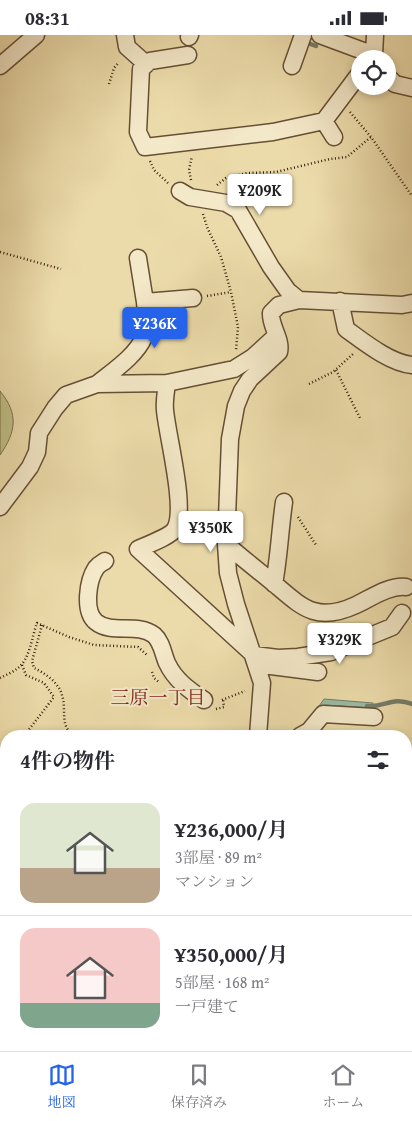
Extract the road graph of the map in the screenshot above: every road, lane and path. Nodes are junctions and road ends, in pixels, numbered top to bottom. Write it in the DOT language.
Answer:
graph roads {
  1 [pos="36,35"];
  2 [pos="303,35"];
  3 [pos="320,35"];
  4 [pos="375,35"];
  5 [pos="127,42"];
  6 [pos="355,50"];
  7 [pos="374,50"];
  8 [pos="188,55"];
  9 [pos="146,63"];
  10 [pos="0,66"];
  11 [pos="292,66"];
  12 [pos="109,84"];
  13 [pos="396,84"];
  14 [pos="351,85"];
  15 [pos="412,89"];
  16 [pos="340,100"];
  17 [pos="324,121"];
  18 [pos="334,137"];
  19 [pos="371,137"];
  20 [pos="200,140"];
  21 [pos="145,147"];
  22 [pos="186,187"];
  23 [pos="412,196"];
  24 [pos="208,201"];
  25 [pos="0,252"];
  26 [pos="138,258"];
  27 [pos="61,269"];
  28 [pos="231,292"];
  29 [pos="193,297"];
  30 [pos="299,300"];
  31 [pos="340,301"];
  32 [pos="145,302"];
  33 [pos="412,303"];
  34 [pos="276,336"];
  35 [pos="365,343"];
  36 [pos="412,365"];
  37 [pos="234,369"];
  38 [pos="335,369"];
  39 [pos="167,383"];
  40 [pos="97,384"];
  41 [pos="309,384"];
  42 [pos="360,418"];
  43 [pos="284,503"];
  44 [pos="0,507"];
  45 [pos="226,544"];
  46 [pos="316,545"];
  47 [pos="105,561"];
  48 [pos="274,584"];
  49 [pos="406,587"];
  50 [pos="402,613"];
  51 [pos="42,625"];
  52 [pos="255,659"];
  53 [pos="149,661"];
  54 [pos="22,665"];
  55 [pos="151,668"];
  56 [pos="318,672"];
  57 [pos="0,678"];
  58 [pos="262,683"];
  59 [pos="164,687"];
  60 [pos="223,699"];
  61 [pos="208,704"];
  62 [pos="374,717"];
  63 [pos="29,730"];
  64 [pos="68,730"];
  65 [pos="258,730"];
  66 [pos="310,730"];
  1 -- 10 [label="street"];
  2 -- 11 [label="street"];
  3 -- 6 [label="street"];
  4 -- 7 [label="street"];
  5 -- 9 [label="street"];
  5 -- 12 [label="path"];
  8 -- 9 [label="street"];
  9 -- 21 [label="street"];
  13 -- 15 [label="street"];
  14 -- 16 [label="street"];
  16 -- 17 [label="street"];
  16 -- 19 [label="path"];
  17 -- 18 [label="street"];
  17 -- 20 [label="street"];
  19 -- 23 [label="path"];
  19 -- 24 [label="path"];
  20 -- 21 [label="street"];
  20 -- 22 [label="path"];
  21 -- 22 [label="path"];
  22 -- 24 [label="street"];
  24 -- 28 [label="path"];
  24 -- 30 [label="street"];
  25 -- 27 [label="path"];
  26 -- 32 [label="street"];
  28 -- 29 [label="path"];
  28 -- 37 [label="path"];
  29 -- 32 [label="street"];
  30 -- 31 [label="street"];
  30 -- 34 [label="street"];
  31 -- 33 [label="street"];
  31 -- 35 [label="street"];
  32 -- 40 [label="street"];
  34 -- 37 [label="street"];
  34 -- 45 [label="street"];
  35 -- 36 [label="street"];
  35 -- 38 [label="path"];
  37 -- 39 [label="street"];
  38 -- 41 [label="path"];
  38 -- 42 [label="path"];
  39 -- 40 [label="street"];
  39 -- 52 [label="street"];
  40 -- 44 [label="street"];
  43 -- 46 [label="path"];
  43 -- 48 [label="street"];
  45 -- 48 [label="street"];
  45 -- 52 [label="street"];
  47 -- 61 [label="street"];
  48 -- 49 [label="street"];
  50 -- 52 [label="street"];
  51 -- 53 [label="path"];
  51 -- 54 [label="path"];
  51 -- 64 [label="path"];
  52 -- 56 [label="street"];
  52 -- 58 [label="street"];
  54 -- 57 [label="path"];
  54 -- 63 [label="path"];
  55 -- 59 [label="path"];
  58 -- 60 [label="path"];
  58 -- 65 [label="street"];
  60 -- 61 [label="path"];
  60 -- 61 [label="path"];
  62 -- 66 [label="street"];
}
